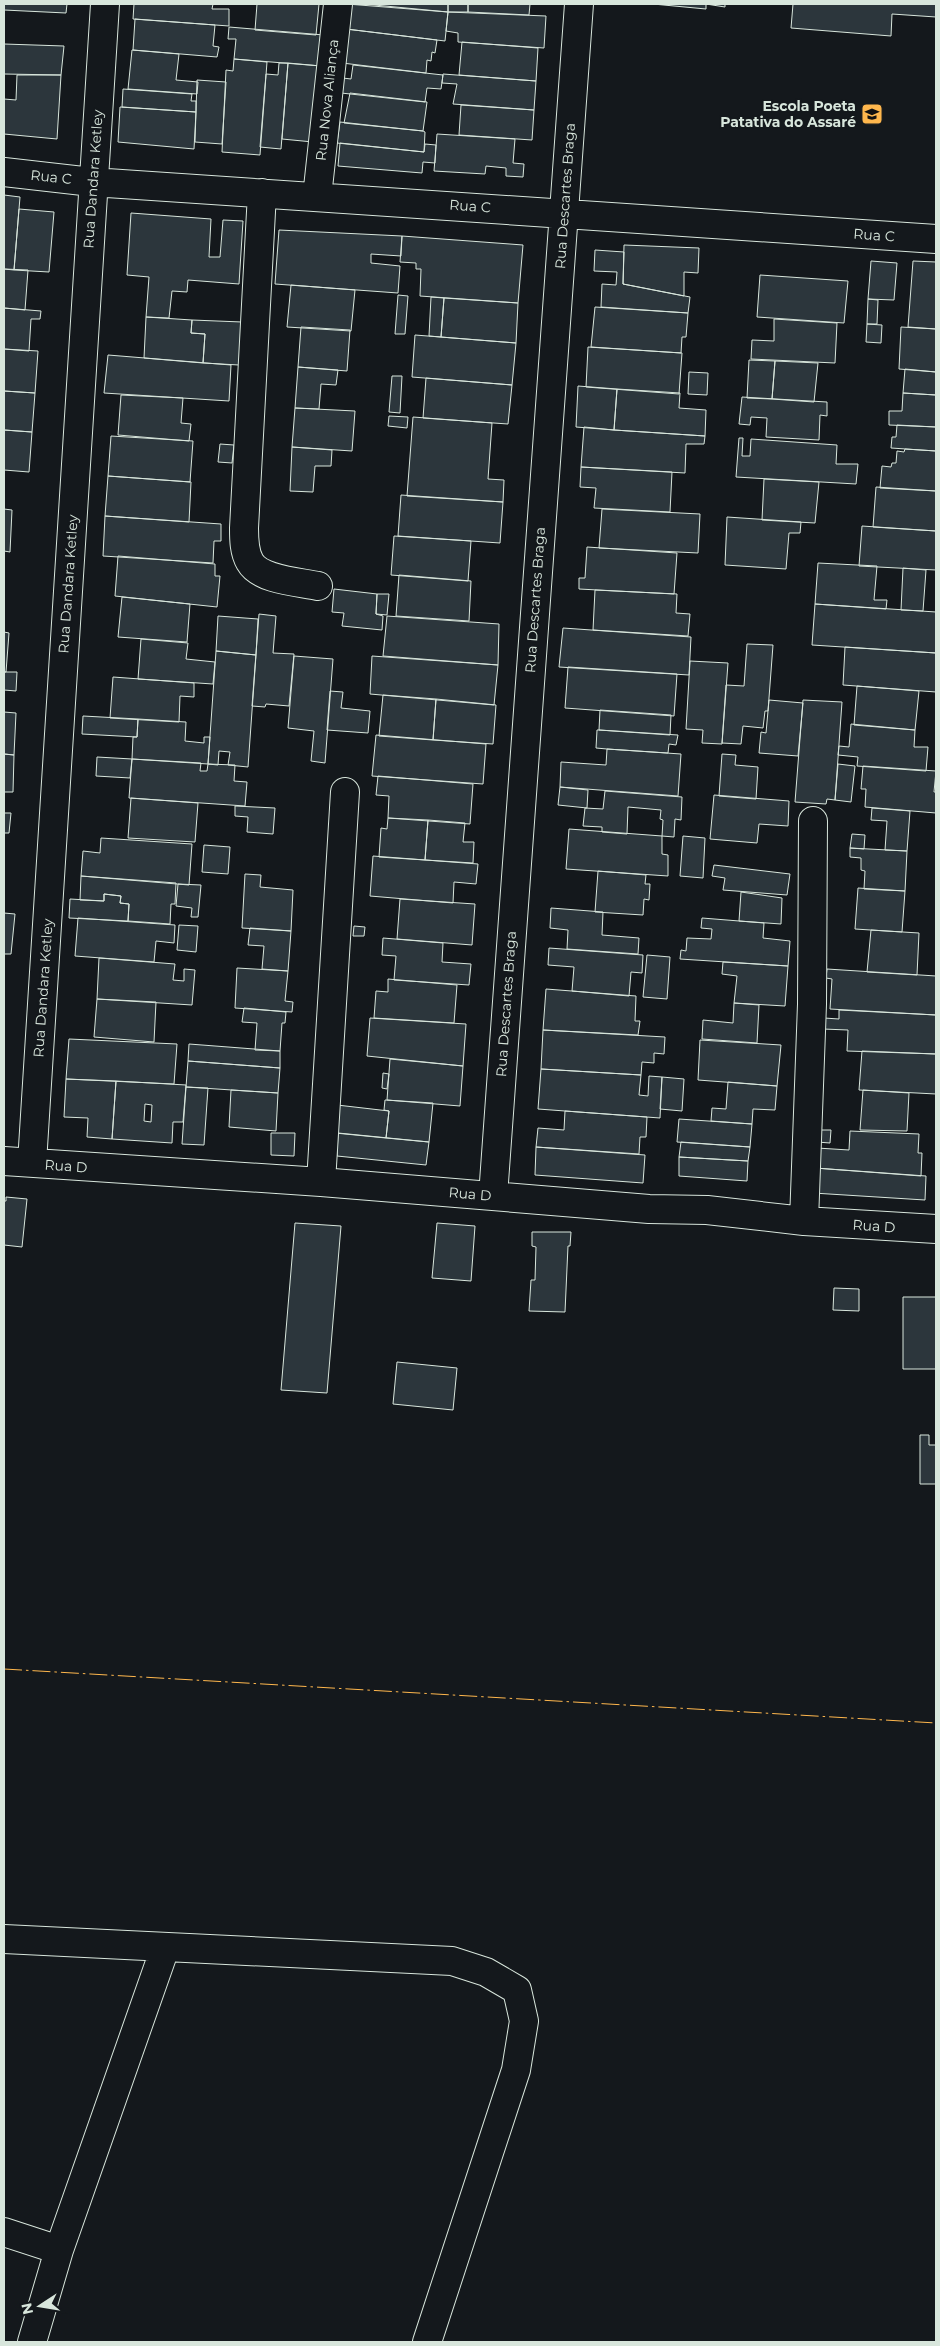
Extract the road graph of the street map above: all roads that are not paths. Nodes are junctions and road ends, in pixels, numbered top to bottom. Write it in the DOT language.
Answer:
graph roads {
  1 [pos="105,4"];
  2 [pos="338,4"];
  3 [pos="579,4"];
  4 [pos="4,172"];
  5 [pos="92,182"];
  6 [pos="262,193"];
  7 [pos="317,197"];
  8 [pos="563,212"];
  9 [pos="936,239"];
  10 [pos="318,586"];
  11 [pos="344,792"];
  12 [pos="813,821"];
  13 [pos="4,1161"];
  14 [pos="32,1163"];
  15 [pos="321,1182"];
  16 [pos="493,1196"];
  17 [pos="804,1221"];
  18 [pos="936,1228"];
  19 [pos="4,1939"];
  20 [pos="165,1948"];
  21 [pos="4,2232"];
  22 [pos="59,2250"];
  23 [pos="32,2342"];
  24 [pos="426,2342"];
  1 -- 5 [label="street, Rua Dandara Ketley"];
  2 -- 7 [label="street, Rua Nova Aliança"];
  3 -- 8 [label="street, Rua Descartes Braga"];
  4 -- 5 [label="street, Rua C"];
  5 -- 6 [label="street, Rua C"];
  5 -- 14 [label="street, Rua Dandara Ketley"];
  6 -- 7 [label="street, Rua C"];
  6 -- 10 [label="street"];
  7 -- 8 [label="street, Rua C"];
  8 -- 9 [label="street, Rua C"];
  8 -- 16 [label="street, Rua Descartes Braga"];
  11 -- 15 [label="street"];
  12 -- 17 [label="street"];
  13 -- 14 [label="street, Rua D"];
  14 -- 15 [label="street, Rua D"];
  15 -- 16 [label="street, Rua D"];
  16 -- 17 [label="street, Rua D"];
  17 -- 18 [label="street, Rua D"];
  19 -- 20 [label="street"];
  20 -- 22 [label="street"];
  20 -- 24 [label="street"];
  21 -- 22 [label="street"];
  22 -- 23 [label="street"];
}
